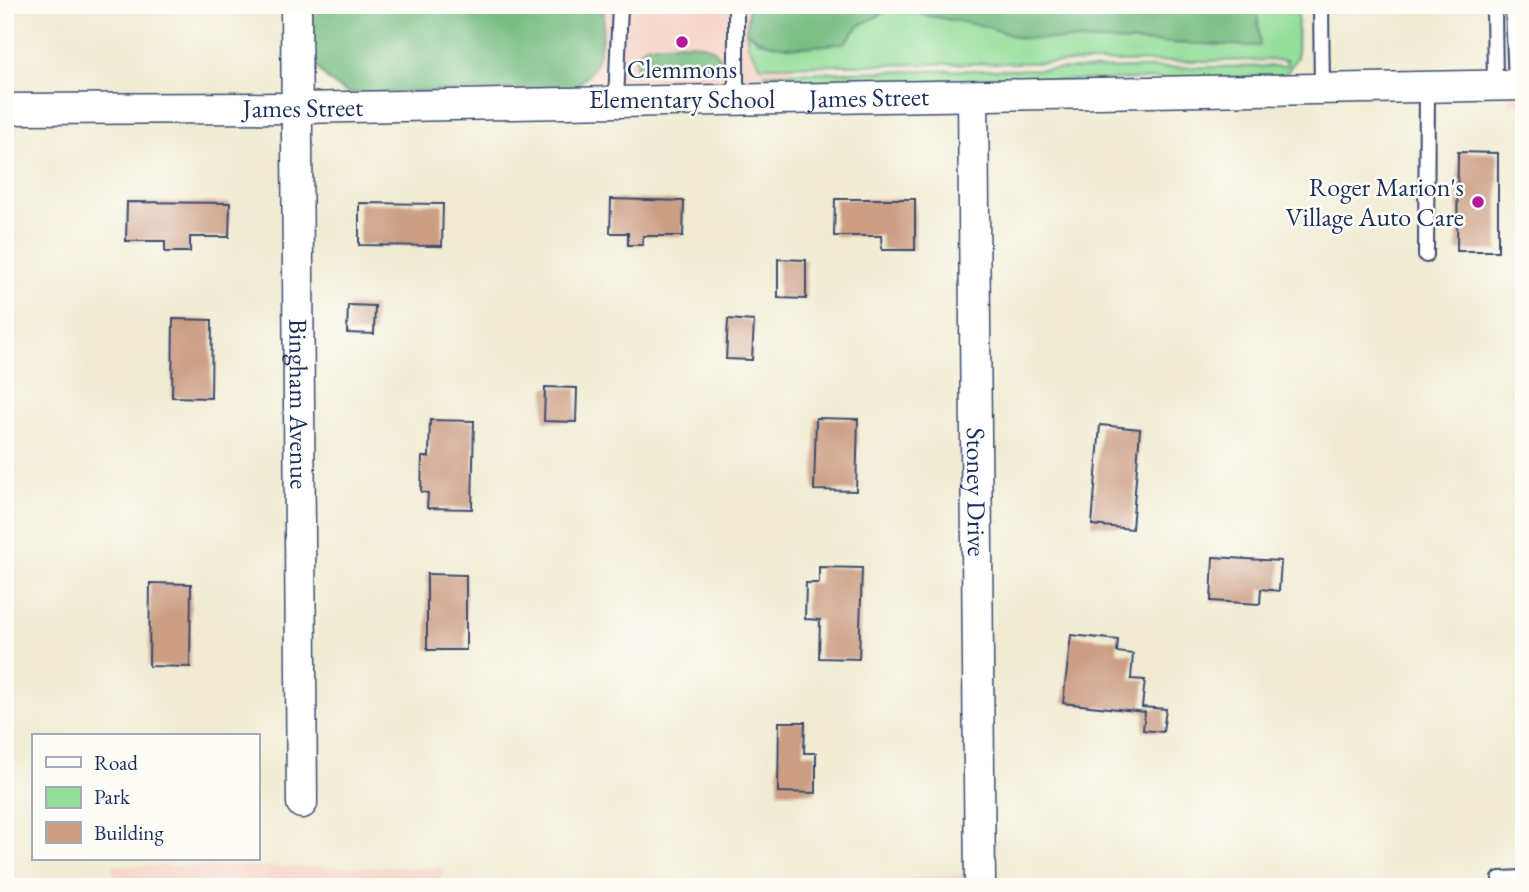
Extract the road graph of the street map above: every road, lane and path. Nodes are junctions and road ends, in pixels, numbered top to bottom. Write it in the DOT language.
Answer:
graph roads {
  1 [pos="296,5"];
  2 [pos="620,5"];
  3 [pos="736,5"];
  4 [pos="1321,5"];
  5 [pos="1494,5"];
  6 [pos="1513,5"];
  7 [pos="1511,85"];
  8 [pos="1427,87"];
  9 [pos="1322,89"];
  10 [pos="972,96"];
  11 [pos="736,99"];
  12 [pos="617,102"];
  13 [pos="297,108"];
  14 [pos="5,110"];
  15 [pos="1426,255"];
  16 [pos="302,803"];
  17 [pos="1524,878"];
  18 [pos="980,887"];
  19 [pos="1500,887"];
  1 -- 13 [label="street, Bingham Avenue"];
  2 -- 12 [label="lane"];
  3 -- 11 [label="lane"];
  4 -- 9 [label="lane"];
  5 -- 7 [label="lane"];
  6 -- 7 [label="lane"];
  7 -- 8 [label="street, James Street"];
  8 -- 9 [label="street, James Street"];
  8 -- 15 [label="lane"];
  9 -- 10 [label="street, James Street"];
  10 -- 11 [label="street, James Street"];
  10 -- 18 [label="street, Stoney Drive"];
  11 -- 12 [label="street, James Street"];
  12 -- 13 [label="street, James Street"];
  13 -- 14 [label="street, James Street"];
  13 -- 16 [label="street, Bingham Avenue"];
  17 -- 19 [label="lane"];
}
